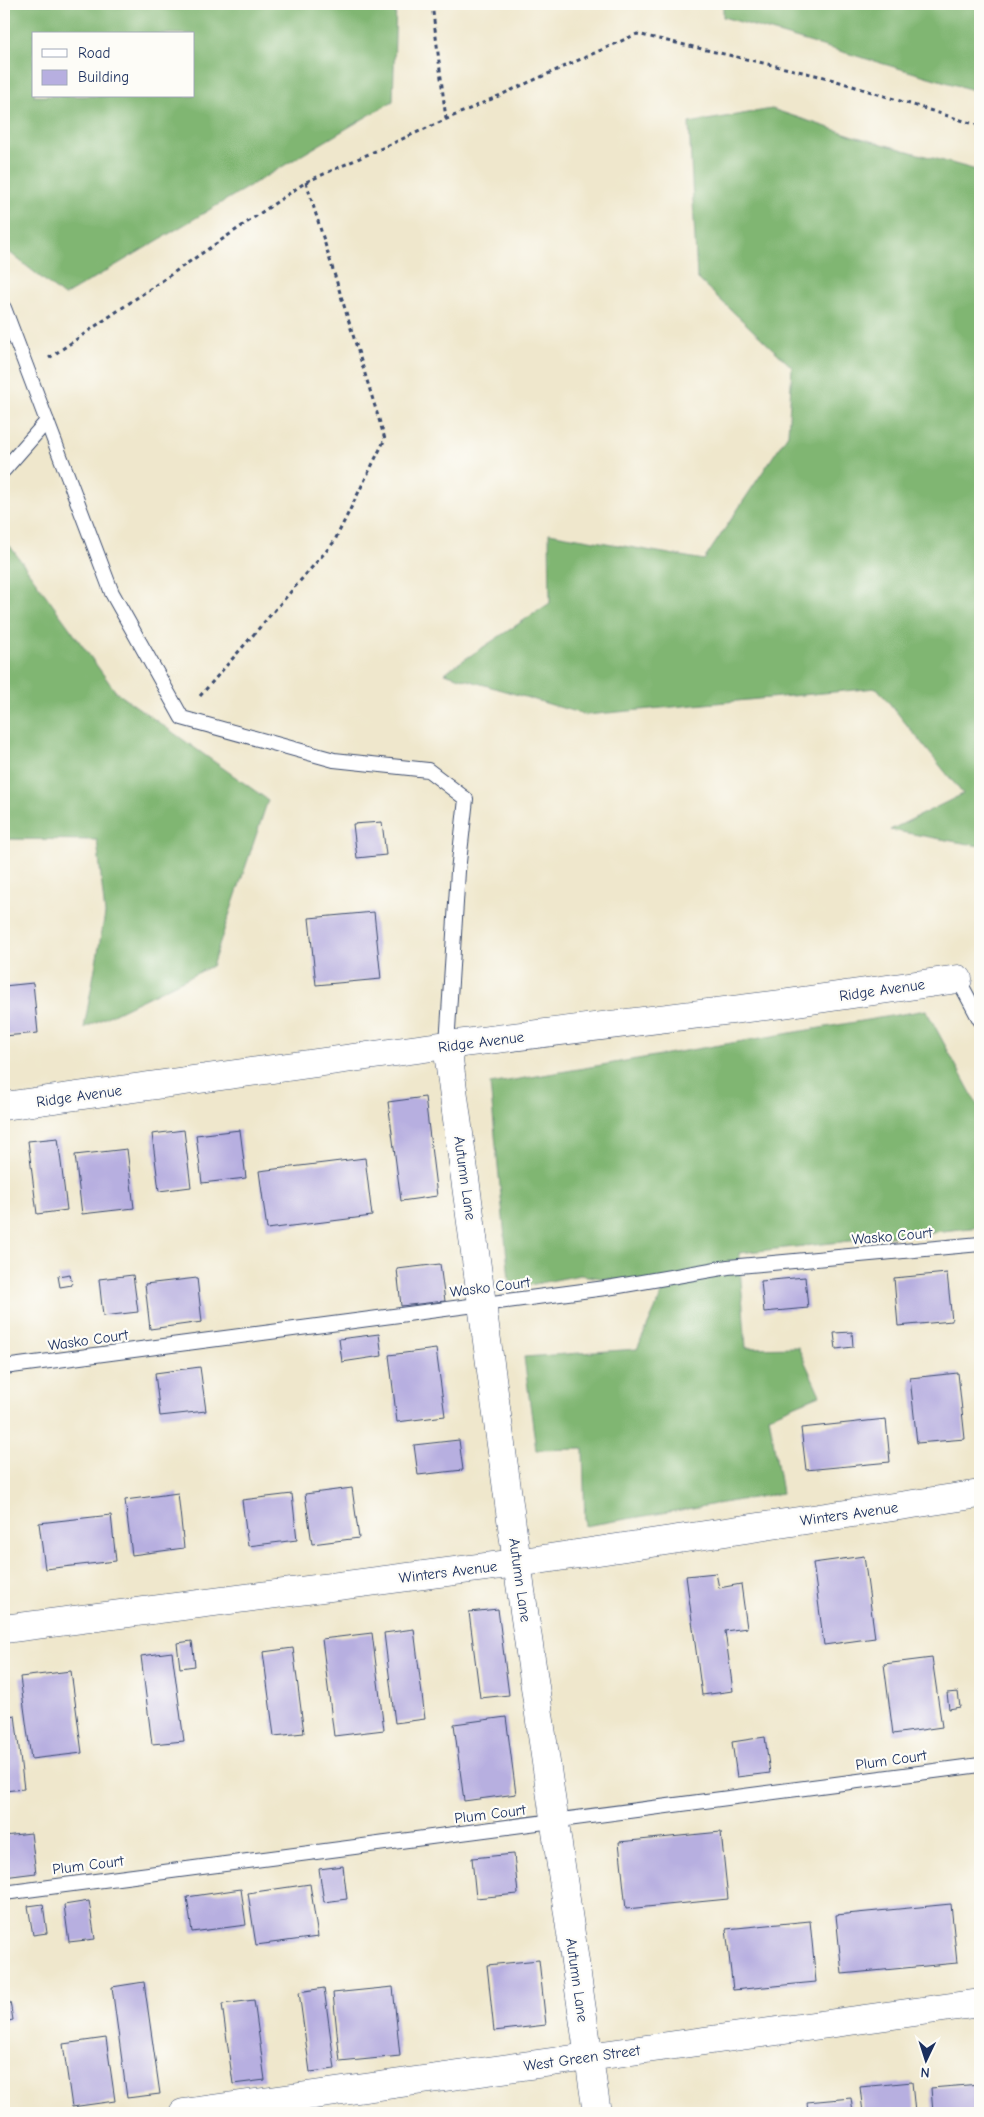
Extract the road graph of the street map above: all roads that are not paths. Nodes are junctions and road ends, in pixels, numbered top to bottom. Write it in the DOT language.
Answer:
graph roads {
  1 [pos="4,308"];
  2 [pos="47,421"];
  3 [pos="4,470"];
  4 [pos="958,979"];
  5 [pos="980,1020"];
  6 [pos="447,1045"];
  7 [pos="4,1106"];
  8 [pos="980,1244"];
  9 [pos="482,1304"];
  10 [pos="4,1368"];
  11 [pos="980,1494"];
  12 [pos="517,1563"];
  13 [pos="4,1629"];
  14 [pos="980,1765"];
  15 [pos="555,1822"];
  16 [pos="4,1892"];
  17 [pos="980,2003"];
  18 [pos="588,2057"];
  19 [pos="183,2113"];
  20 [pos="597,2113"];
  1 -- 2 [label="lane"];
  2 -- 3 [label="lane"];
  2 -- 6 [label="lane"];
  4 -- 5 [label="lane"];
  4 -- 6 [label="street, Ridge Avenue"];
  6 -- 7 [label="street, Ridge Avenue"];
  6 -- 9 [label="street, Autumn Lane"];
  8 -- 9 [label="lane, Wasko Court"];
  9 -- 10 [label="lane, Wasko Court"];
  9 -- 12 [label="street, Autumn Lane"];
  11 -- 12 [label="street, Winters Avenue"];
  12 -- 13 [label="street, Winters Avenue"];
  12 -- 15 [label="street, Autumn Lane"];
  14 -- 15 [label="lane, Plum Court"];
  15 -- 16 [label="lane, Plum Court"];
  15 -- 18 [label="street, Autumn Lane"];
  17 -- 18 [label="street, West Green Street"];
  18 -- 19 [label="street, West Green Street"];
  18 -- 20 [label="street, Autumn Lane"];
}
